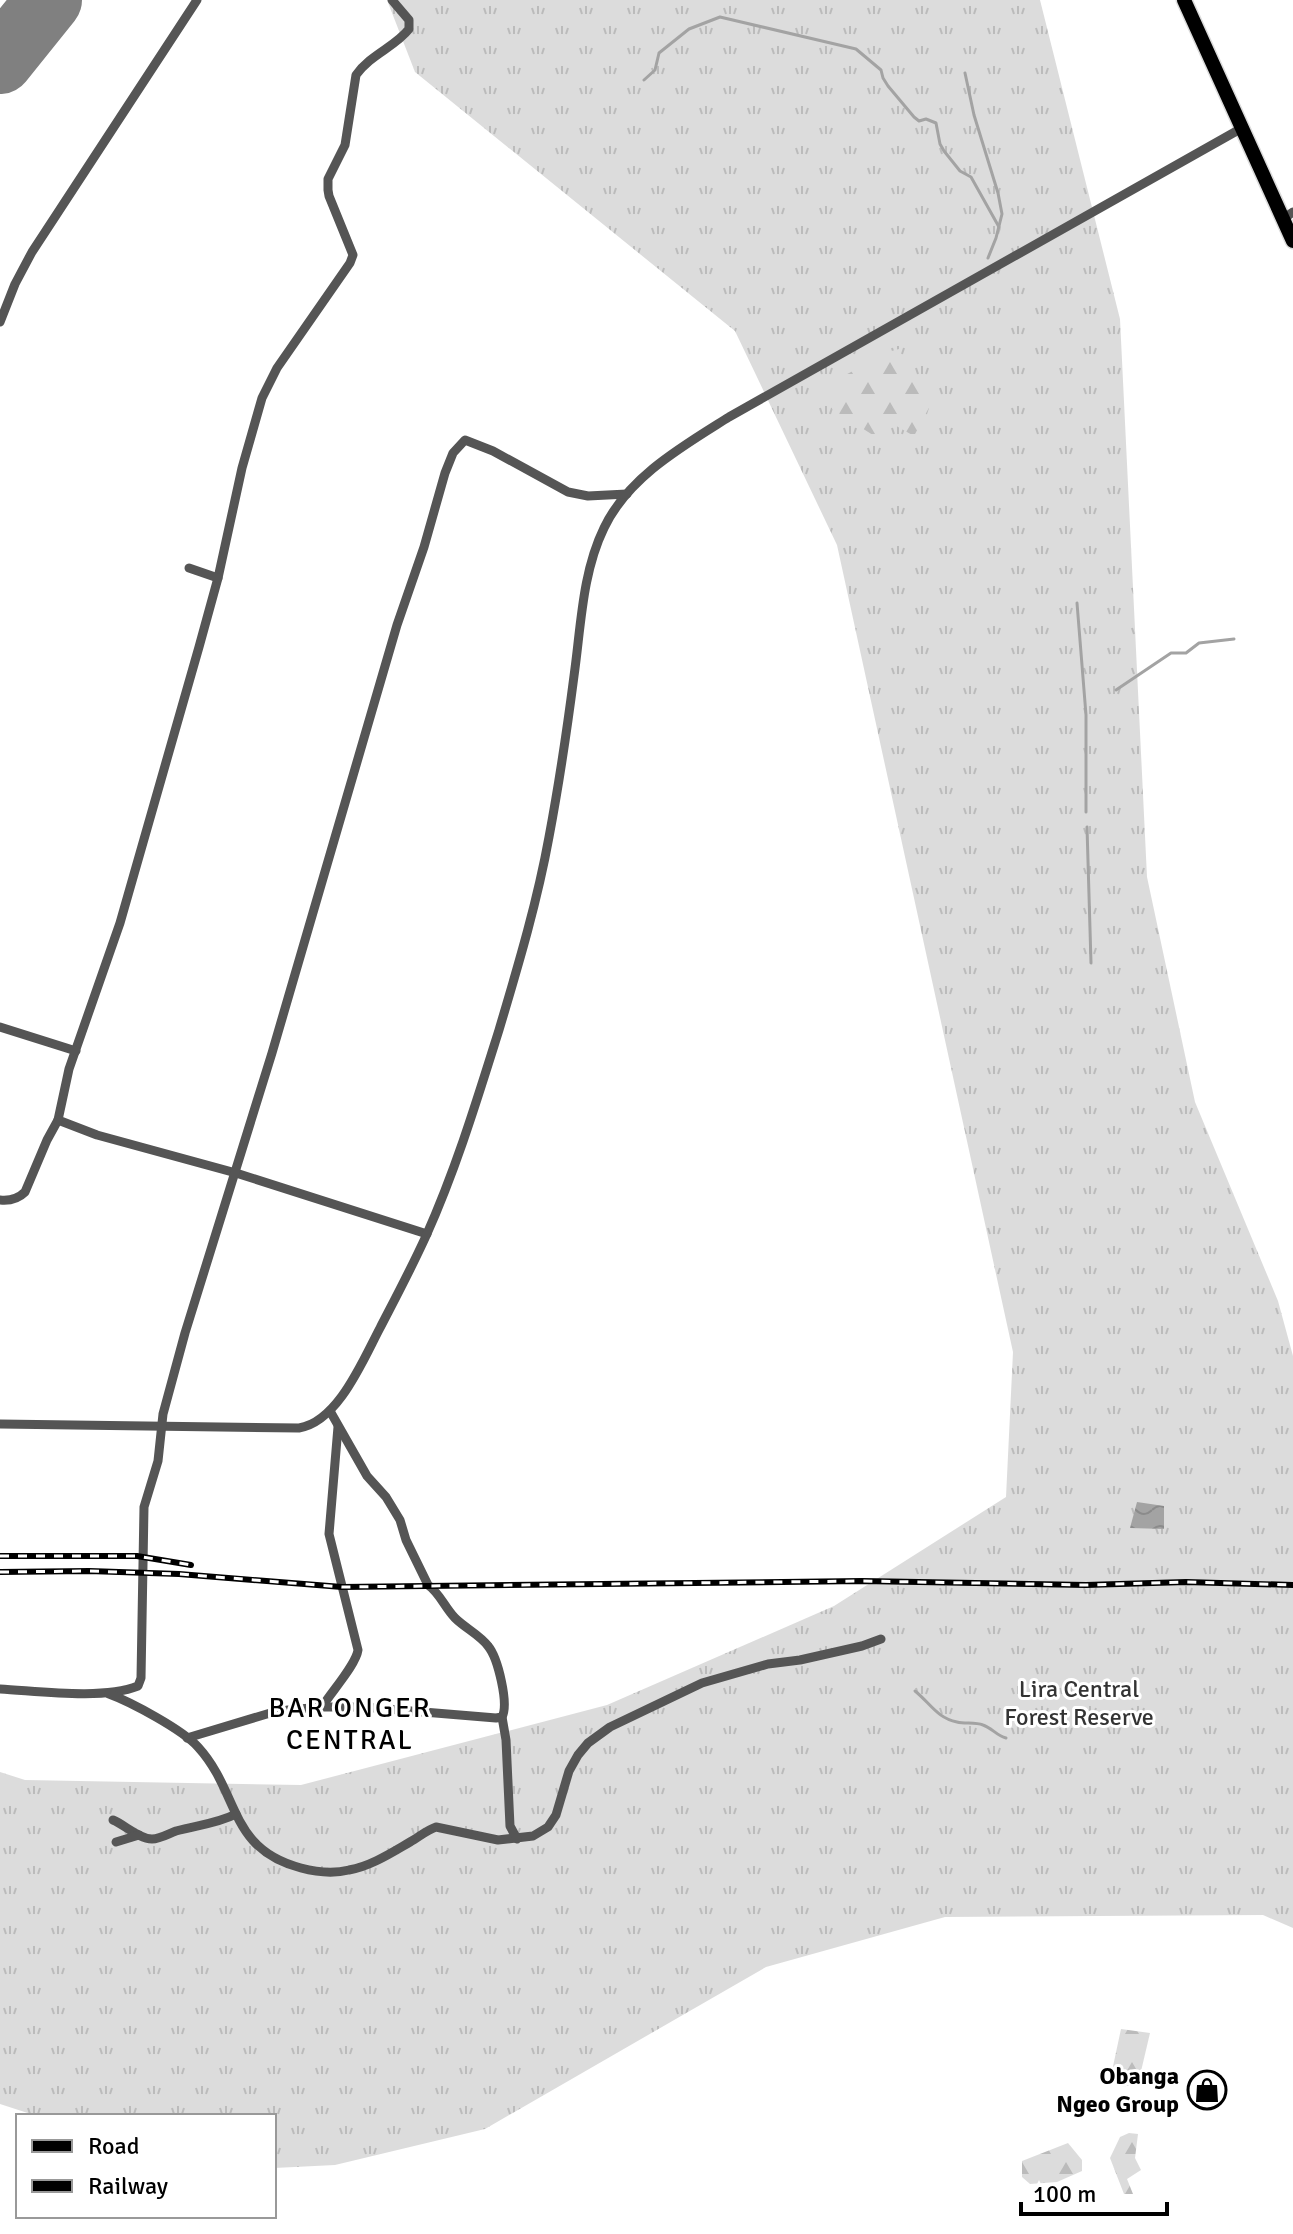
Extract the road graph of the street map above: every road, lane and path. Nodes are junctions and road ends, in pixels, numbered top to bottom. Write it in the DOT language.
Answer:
graph roads {
  1 [pos="197,0"];
  2 [pos="392,0"];
  3 [pos="1184,0"];
  4 [pos="1242,128"];
  5 [pos="1288,215"];
  6 [pos="1293,241"];
  7 [pos="0,322"];
  8 [pos="627,494"];
  9 [pos="189,568"];
  10 [pos="218,578"];
  11 [pos="0,1027"];
  12 [pos="76,1051"];
  13 [pos="58,1120"];
  14 [pos="236,1173"];
  15 [pos="0,1200"];
  16 [pos="427,1234"];
  17 [pos="330,1411"];
  18 [pos="0,1424"];
  19 [pos="162,1427"];
  20 [pos="338,1427"];
  21 [pos="881,1639"];
  22 [pos="0,1689"];
  23 [pos="102,1692"];
  24 [pos="322,1707"];
  25 [pos="502,1717"];
  26 [pos="187,1738"];
  27 [pos="236,1814"];
  28 [pos="113,1820"];
  29 [pos="510,1826"];
  30 [pos="139,1835"];
  31 [pos="517,1839"];
  32 [pos="498,1840"];
  33 [pos="116,1842"];
  1 -- 7 [label="street"];
  2 -- 10 [label="street"];
  3 -- 4 [label="main road"];
  4 -- 5 [label="main road"];
  4 -- 8 [label="street"];
  5 -- 6 [label="main road"];
  8 -- 14 [label="street"];
  8 -- 16 [label="street"];
  9 -- 10 [label="street"];
  10 -- 12 [label="street"];
  11 -- 12 [label="street"];
  12 -- 13 [label="street"];
  13 -- 14 [label="street"];
  13 -- 15 [label="street"];
  14 -- 16 [label="street"];
  14 -- 19 [label="street"];
  16 -- 17 [label="street"];
  17 -- 19 [label="street"];
  17 -- 20 [label="street"];
  18 -- 19 [label="street"];
  19 -- 23 [label="street"];
  20 -- 24 [label="street"];
  20 -- 25 [label="street"];
  21 -- 31 [label="street"];
  22 -- 23 [label="street"];
  23 -- 26 [label="street"];
  24 -- 25 [label="street"];
  24 -- 26 [label="street"];
  25 -- 29 [label="street"];
  26 -- 27 [label="street"];
  27 -- 30 [label="street"];
  27 -- 32 [label="street"];
  28 -- 30 [label="street"];
  29 -- 31 [label="street"];
  29 -- 32 [label="street"];
  30 -- 33 [label="street"];
  31 -- 32 [label="street"];
}
